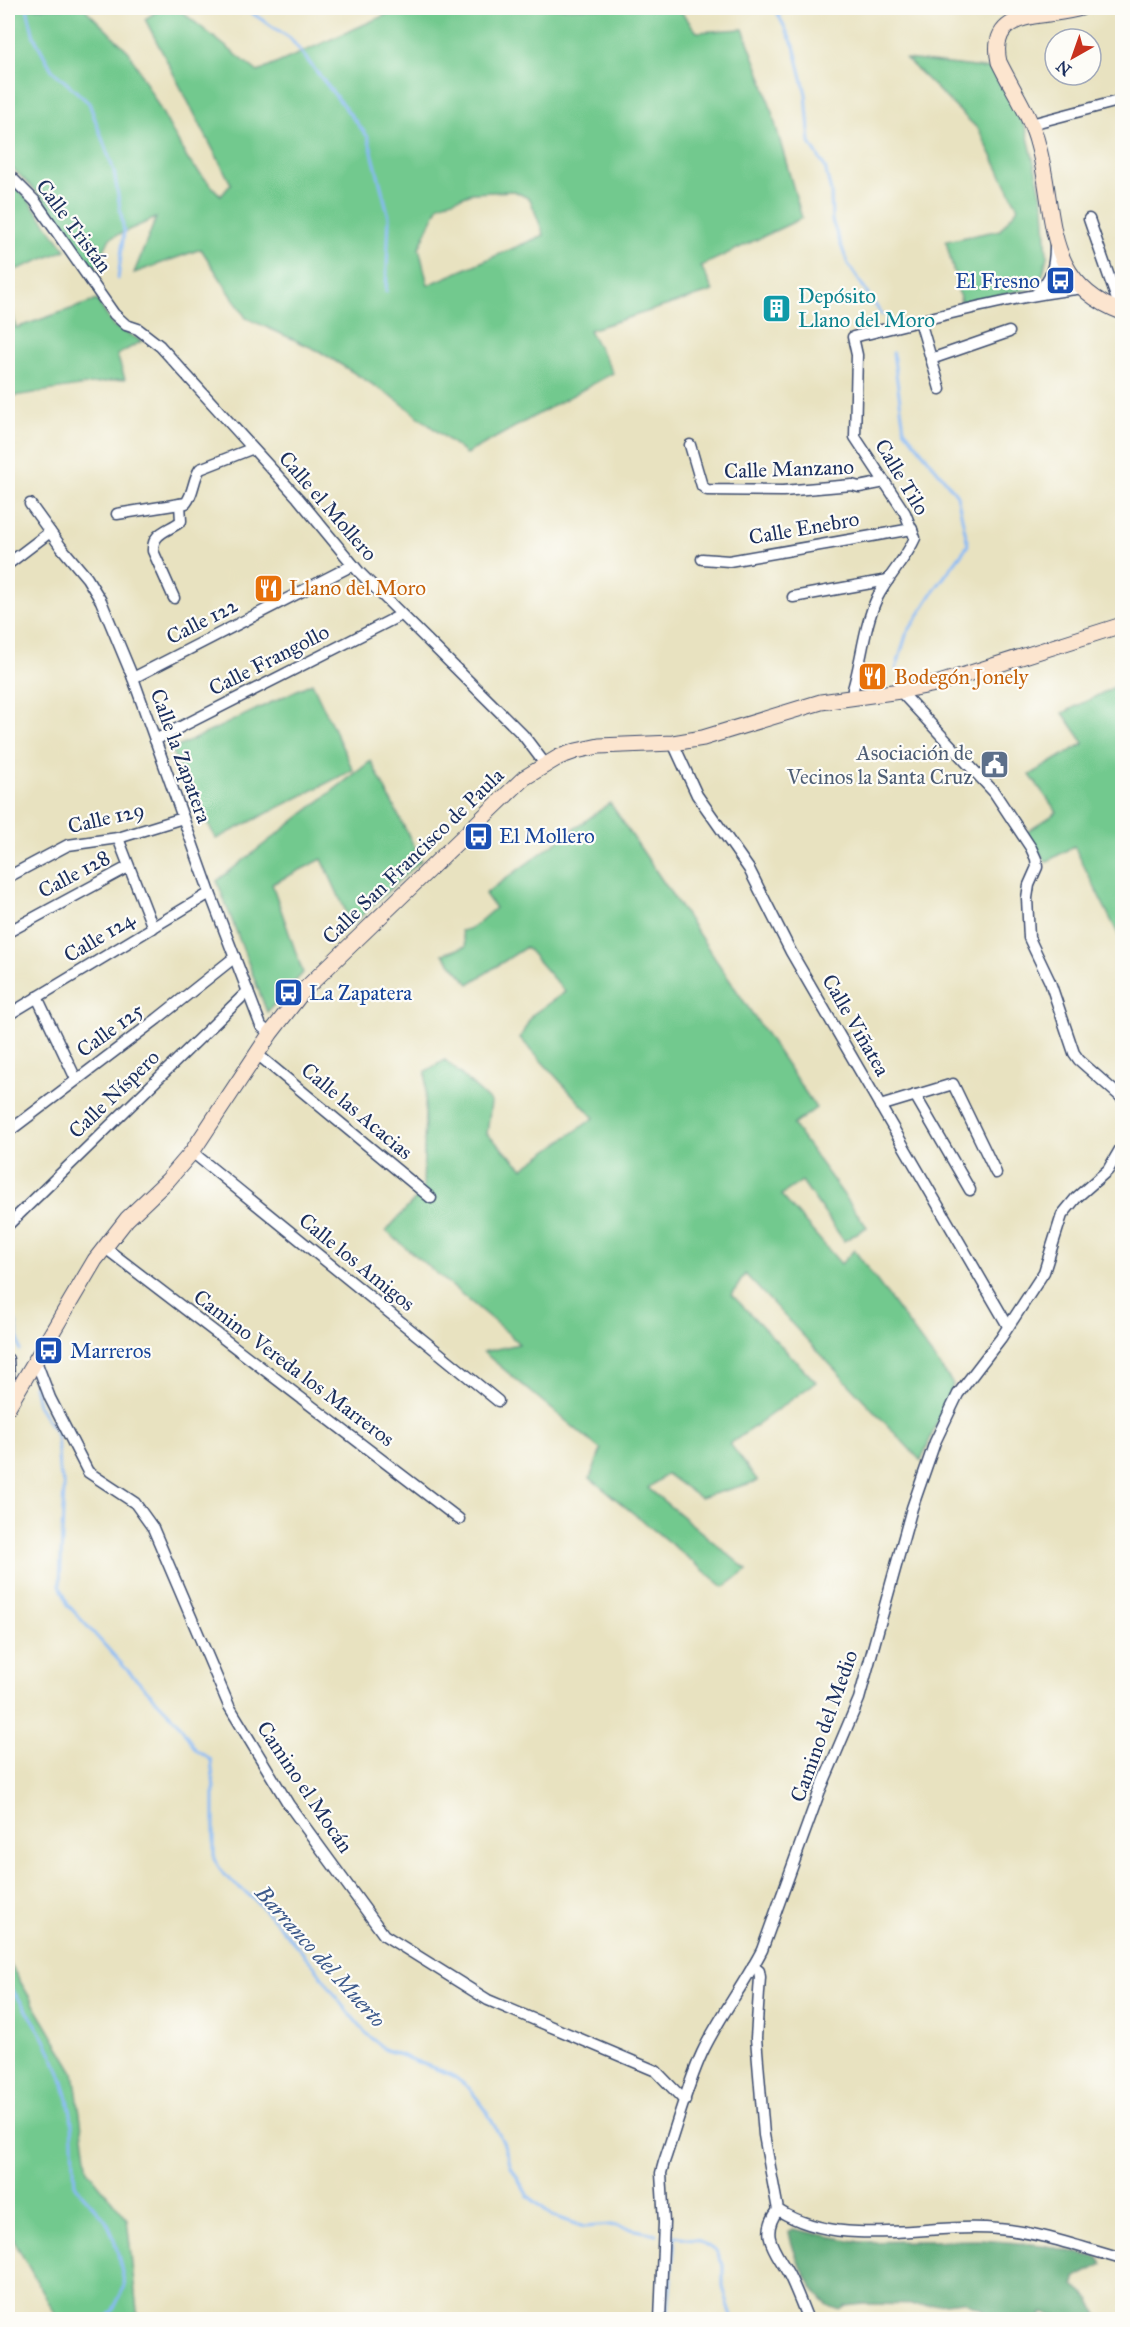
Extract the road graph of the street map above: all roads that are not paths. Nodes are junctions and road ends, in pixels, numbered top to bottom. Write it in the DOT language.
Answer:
graph roads {
  1 [pos="1081,8"];
  2 [pos="1122,100"];
  3 [pos="1031,124"];
  4 [pos="8,174"];
  5 [pos="1089,219"];
  6 [pos="1055,240"];
  7 [pos="1084,288"];
  8 [pos="1037,293"];
  9 [pos="106,303"];
  10 [pos="1122,312"];
  11 [pos="920,321"];
  12 [pos="1009,332"];
  13 [pos="931,359"];
  14 [pos="940,389"];
  15 [pos="690,445"];
  16 [pos="251,449"];
  17 [pos="885,482"];
  18 [pos="30,504"];
  19 [pos="180,504"];
  20 [pos="117,514"];
  21 [pos="912,529"];
  22 [pos="50,532"];
  23 [pos="702,559"];
  24 [pos="8,564"];
  25 [pos="353,564"];
  26 [pos="888,580"];
  27 [pos="793,597"];
  28 [pos="174,598"];
  29 [pos="401,615"];
  30 [pos="1122,625"];
  31 [pos="133,678"];
  32 [pos="900,691"];
  33 [pos="854,697"];
  34 [pos="155,740"];
  35 [pos="673,743"];
  36 [pos="545,764"];
  37 [pos="183,818"];
  38 [pos="118,838"];
  39 [pos="128,867"];
  40 [pos="8,878"];
  41 [pos="210,893"];
  42 [pos="153,928"];
  43 [pos="8,932"];
  44 [pos="235,957"];
  45 [pos="248,991"];
  46 [pos="37,997"];
  47 [pos="8,1015"];
  48 [pos="270,1034"];
  49 [pos="257,1054"];
  50 [pos="76,1078"];
  51 [pos="915,1095"];
  52 [pos="1122,1098"];
  53 [pos="880,1106"];
  54 [pos="8,1132"];
  55 [pos="1122,1146"];
  56 [pos="192,1152"];
  57 [pos="996,1173"];
  58 [pos="970,1190"];
  59 [pos="432,1198"];
  60 [pos="8,1226"];
  61 [pos="104,1247"];
  62 [pos="1008,1326"];
  63 [pos="8,1359"];
  64 [pos="36,1361"];
  65 [pos="11,1401"];
  66 [pos="498,1401"];
  67 [pos="459,1518"];
  68 [pos="753,1966"];
  69 [pos="685,2102"];
  70 [pos="778,2210"];
  71 [pos="1122,2259"];
  72 [pos="660,2319"];
  73 [pos="808,2319"];
  1 -- 3 [label="main road"];
  2 -- 3 [label="street"];
  3 -- 6 [label="main road"];
  4 -- 9 [label="street, Calle Tristán"];
  5 -- 10 [label="street"];
  6 -- 7 [label="main road"];
  6 -- 8 [label="street"];
  7 -- 8 [label="street"];
  7 -- 10 [label="main road"];
  8 -- 11 [label="street"];
  9 -- 16 [label="street, Calle el Mollero"];
  11 -- 13 [label="street"];
  11 -- 17 [label="street, Calle Tilo"];
  12 -- 13 [label="street"];
  13 -- 14 [label="street"];
  15 -- 17 [label="street, Calle Manzano"];
  16 -- 19 [label="street"];
  16 -- 25 [label="street, Calle el Mollero"];
  17 -- 21 [label="street, Calle Tilo"];
  18 -- 22 [label="street, Calle la Zapatera"];
  19 -- 20 [label="street"];
  19 -- 28 [label="street"];
  21 -- 23 [label="street, Calle Enebro"];
  21 -- 26 [label="street, Calle Tilo"];
  22 -- 24 [label="street"];
  22 -- 31 [label="street, Calle la Zapatera"];
  25 -- 29 [label="street, Calle el Mollero"];
  25 -- 31 [label="street, Calle 122"];
  26 -- 27 [label="street"];
  26 -- 33 [label="street, Calle Tilo"];
  29 -- 34 [label="street, Calle Frangollo"];
  29 -- 36 [label="street, Calle el Mollero"];
  30 -- 32 [label="main road, Calle San Francisco de Paula"];
  31 -- 34 [label="street, Calle la Zapatera"];
  32 -- 33 [label="main road, Calle San Francisco de Paula"];
  32 -- 52 [label="street"];
  33 -- 35 [label="main road, Calle San Francisco de Paula"];
  34 -- 37 [label="street, Calle la Zapatera"];
  35 -- 36 [label="main road, Calle San Francisco de Paula"];
  35 -- 53 [label="street, Calle Viñatea"];
  36 -- 48 [label="main road, Calle San Francisco de Paula"];
  37 -- 38 [label="street, Calle 129"];
  37 -- 41 [label="street, Calle la Zapatera"];
  38 -- 39 [label="street"];
  38 -- 40 [label="street, Calle 129"];
  39 -- 42 [label="street"];
  39 -- 43 [label="street, Calle 128"];
  41 -- 42 [label="street, Calle 124"];
  41 -- 44 [label="street, Calle la Zapatera"];
  42 -- 46 [label="street, Calle 124"];
  44 -- 45 [label="street, Calle la Zapatera"];
  44 -- 50 [label="street, Calle 125"];
  45 -- 48 [label="street, Calle la Zapatera"];
  45 -- 60 [label="street, Calle Níspero"];
  46 -- 47 [label="street, Calle 124"];
  46 -- 50 [label="street"];
  48 -- 49 [label="main road, Calle San Francisco de Paula"];
  49 -- 56 [label="main road, Calle San Francisco de Paula"];
  49 -- 59 [label="street, Calle las Acacias"];
  50 -- 54 [label="street, Calle 125"];
  51 -- 53 [label="street"];
  51 -- 57 [label="street"];
  51 -- 58 [label="street"];
  53 -- 62 [label="street, Calle Viñatea"];
  55 -- 62 [label="street, Camino del Medio"];
  56 -- 61 [label="main road, Calle San Francisco de Paula"];
  56 -- 66 [label="street, Calle los Amigos"];
  61 -- 64 [label="main road, Calle San Francisco de Paula"];
  61 -- 67 [label="street, Camino Vereda los Marreros"];
  62 -- 68 [label="street, Camino del Medio"];
  63 -- 65 [label="street"];
  64 -- 65 [label="main road, Calle San Francisco de Paula"];
  64 -- 69 [label="street, Camino el Mocán"];
  68 -- 69 [label="street, Camino del Medio"];
  68 -- 70 [label="street"];
  69 -- 72 [label="street, Camino del Medio"];
  70 -- 71 [label="street"];
  70 -- 73 [label="street"];
}
